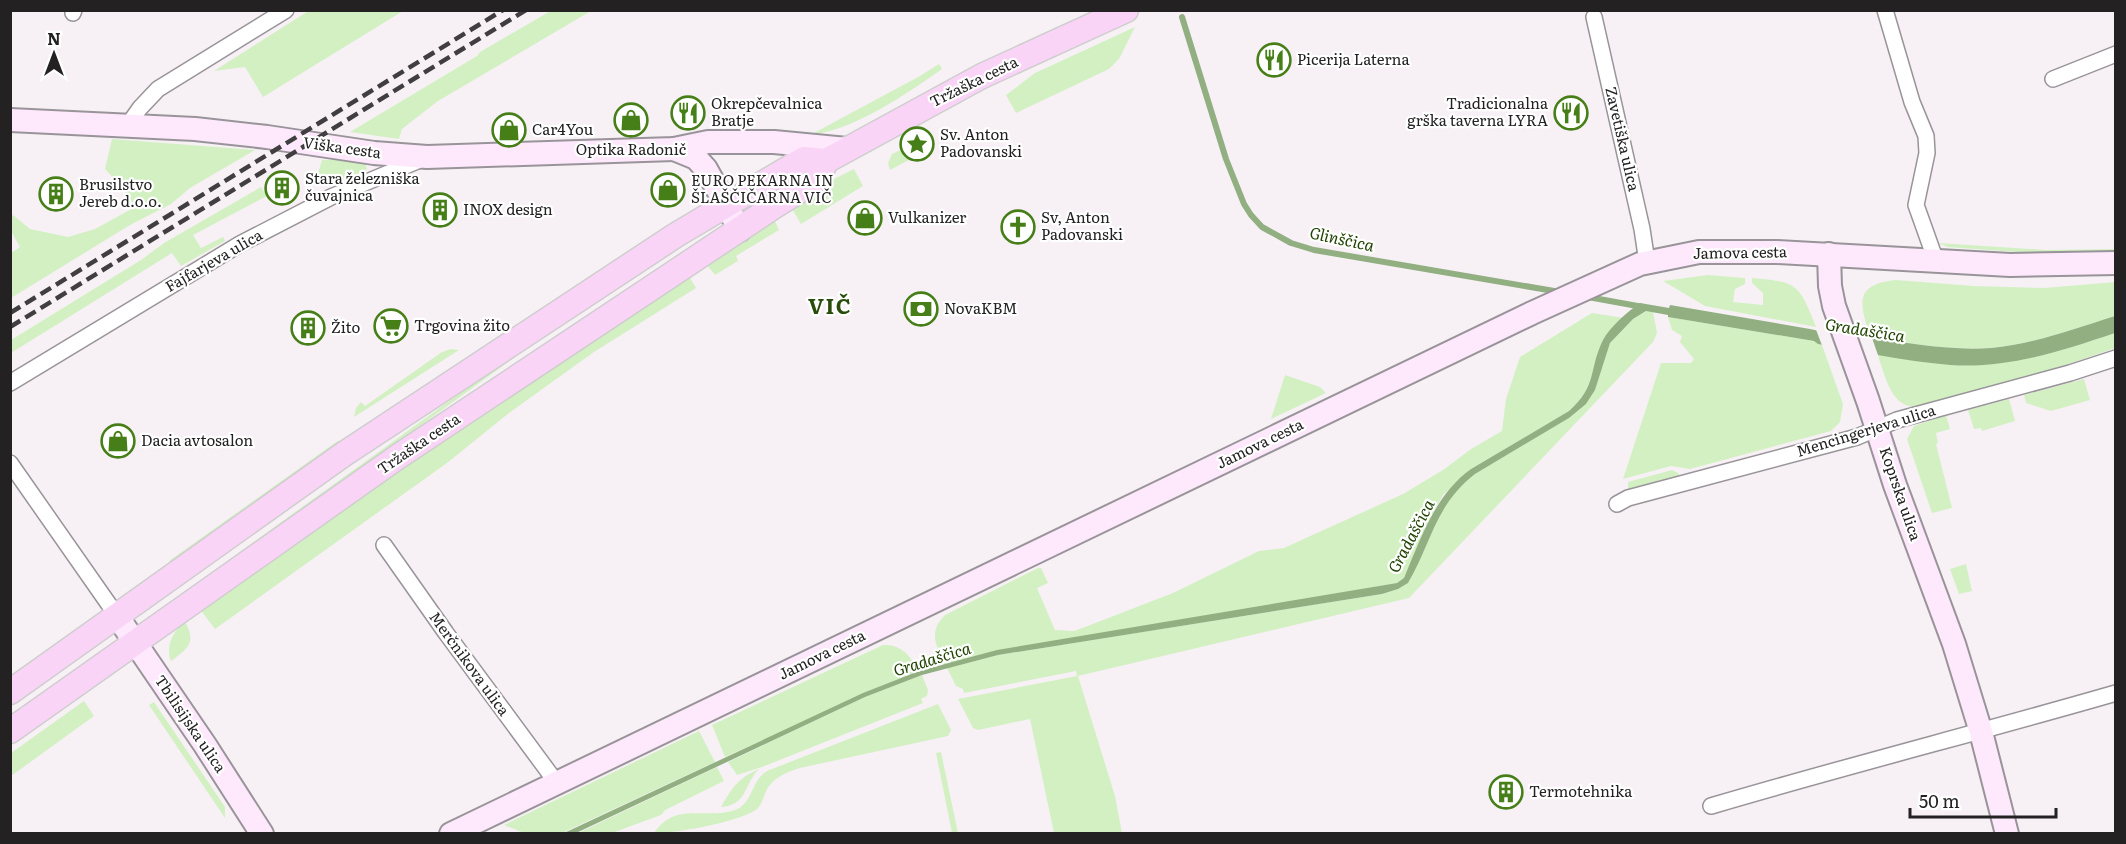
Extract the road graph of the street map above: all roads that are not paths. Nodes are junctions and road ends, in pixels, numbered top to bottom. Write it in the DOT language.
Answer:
graph roads {
  1 [pos="286,10"];
  2 [pos="1126,10"];
  3 [pos="1885,10"];
  4 [pos="1594,17"];
  5 [pos="2115,54"];
  6 [pos="2053,79"];
  7 [pos="10,120"];
  8 [pos="128,125"];
  9 [pos="674,149"];
  10 [pos="836,155"];
  11 [pos="427,157"];
  12 [pos="726,205"];
  13 [pos="740,231"];
  14 [pos="1829,254"];
  15 [pos="1936,261"];
  16 [pos="1647,262"];
  17 [pos="2115,263"];
  18 [pos="2115,358"];
  19 [pos="10,383"];
  20 [pos="1877,429"];
  21 [pos="10,463"];
  22 [pos="1617,504"];
  23 [pos="384,545"];
  24 [pos="117,616"];
  25 [pos="135,642"];
  26 [pos="10,692"];
  27 [pos="2115,693"];
  28 [pos="10,731"];
  29 [pos="1981,732"];
  30 [pos="556,782"];
  31 [pos="1711,806"];
  32 [pos="262,834"];
  33 [pos="451,834"];
  34 [pos="2007,834"];
  1 -- 8 [label="street"];
  2 -- 10 [label="main road, Tržaška cesta"];
  3 -- 15 [label="street"];
  4 -- 16 [label="street, Zavetiška ulica"];
  5 -- 6 [label="street"];
  7 -- 8 [label="street, Viška cesta"];
  8 -- 11 [label="street, Viška cesta"];
  9 -- 10 [label="street, Viška cesta"];
  9 -- 11 [label="street, Viška cesta"];
  9 -- 12 [label="street, Viška cesta"];
  10 -- 12 [label="main road, Tržaška cesta"];
  10 -- 13 [label="main road, Tržaška cesta"];
  11 -- 19 [label="street, Fajfarjeva ulica"];
  12 -- 13 [label="street, Viška cesta"];
  12 -- 24 [label="main road, Tržaška cesta"];
  13 -- 25 [label="main road, Tržaška cesta"];
  14 -- 15 [label="street, Jamova cesta"];
  14 -- 16 [label="street, Jamova cesta"];
  14 -- 20 [label="street, Koprska ulica"];
  15 -- 17 [label="street, Jamova cesta"];
  16 -- 30 [label="street, Jamova cesta"];
  18 -- 20 [label="street, Mencingerjeva ulica"];
  20 -- 22 [label="street, Mencingerjeva ulica"];
  20 -- 29 [label="street, Koprska ulica"];
  21 -- 24 [label="street"];
  23 -- 30 [label="street, Merčnikova ulica"];
  24 -- 25 [label="street, Tbilisijska ulica"];
  24 -- 26 [label="main road, Tržaška cesta"];
  25 -- 28 [label="main road, Tržaška cesta"];
  25 -- 32 [label="street, Tbilisijska ulica"];
  27 -- 29 [label="street"];
  29 -- 31 [label="street"];
  29 -- 34 [label="street, Koprska ulica"];
  30 -- 33 [label="street, Jamova cesta"];
}
